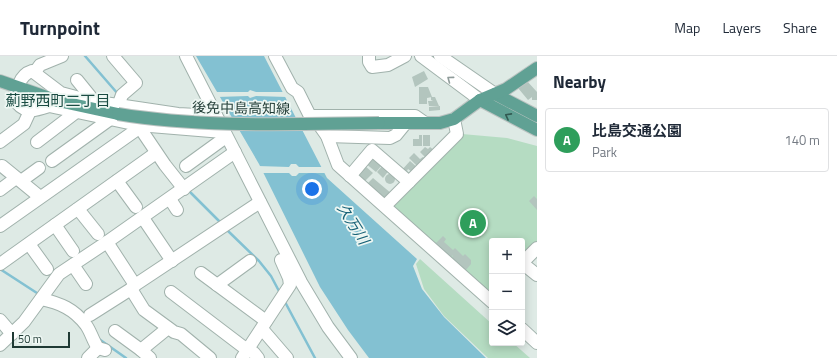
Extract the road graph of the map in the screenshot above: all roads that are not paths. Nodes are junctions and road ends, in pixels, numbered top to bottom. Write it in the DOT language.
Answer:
graph roads {
  1 [pos="62,56"];
  2 [pos="113,56"];
  3 [pos="186,56"];
  4 [pos="275,56"];
  5 [pos="369,56"];
  6 [pos="406,56"];
  7 [pos="421,56"];
  8 [pos="440,56"];
  9 [pos="537,68"];
  10 [pos="35,72"];
  11 [pos="77,80"];
  12 [pos="0,81"];
  13 [pos="19,87"];
  14 [pos="495,94"];
  15 [pos="480,100"];
  16 [pos="91,101"];
  17 [pos="30,111"];
  18 [pos="75,113"];
  19 [pos="115,113"];
  20 [pos="310,116"];
  21 [pos="537,116"];
  22 [pos="454,119"];
  23 [pos="425,123"];
  24 [pos="405,124"];
  25 [pos="221,126"];
  26 [pos="138,127"];
  27 [pos="537,130"];
  28 [pos="326,136"];
  29 [pos="0,142"];
  30 [pos="36,142"];
  31 [pos="235,152"];
  32 [pos="156,153"];
  33 [pos="52,161"];
  34 [pos="2,166"];
  35 [pos="186,166"];
  36 [pos="39,168"];
  37 [pos="350,176"];
  38 [pos="19,180"];
  39 [pos="117,181"];
  40 [pos="409,182"];
  41 [pos="184,189"];
  42 [pos="0,190"];
  43 [pos="40,197"];
  44 [pos="170,199"];
  45 [pos="260,202"];
  46 [pos="385,206"];
  47 [pos="136,207"];
  48 [pos="78,209"];
  49 [pos="177,210"];
  50 [pos="143,218"];
  51 [pos="55,225"];
  52 [pos="0,226"];
  53 [pos="274,230"];
  54 [pos="98,234"];
  55 [pos="107,242"];
  56 [pos="29,244"];
  57 [pos="537,248"];
  58 [pos="73,251"];
  59 [pos="525,260"];
  60 [pos="172,261"];
  61 [pos="250,261"];
  62 [pos="0,264"];
  63 [pos="73,265"];
  64 [pos="525,265"];
  65 [pos="47,270"];
  66 [pos="201,273"];
  67 [pos="537,275"];
  68 [pos="86,284"];
  69 [pos="217,285"];
  70 [pos="133,287"];
  71 [pos="171,292"];
  72 [pos="489,296"];
  73 [pos="41,299"];
  74 [pos="90,315"];
  75 [pos="0,320"];
  76 [pos="264,325"];
  77 [pos="168,328"];
  78 [pos="115,330"];
  79 [pos="525,332"];
  80 [pos="12,334"];
  81 [pos="537,343"];
  82 [pos="0,345"];
  83 [pos="141,350"];
  84 [pos="245,354"];
  85 [pos="88,358"];
  86 [pos="150,358"];
  87 [pos="210,358"];
  88 [pos="258,358"];
  89 [pos="287,358"];
  90 [pos="351,358"];
  1 -- 10 [label="street"];
  2 -- 19 [label="street"];
  3 -- 25 [label="street"];
  4 -- 20 [label="street"];
  5 -- 6 [label="street"];
  15 -- 7 [label="street, one-way"];
  8 -- 14 [label="street"];
  9 -- 14 [label="main road, 後免中島高知線"];
  10 -- 13 [label="street"];
  10 -- 16 [label="street"];
  11 -- 16 [label="street"];
  12 -- 13 [label="main road, 後免中島高知線"];
  13 -- 17 [label="street"];
  13 -- 19 [label="main road, 後免中島高知線"];
  14 -- 15 [label="main road, 後免中島高知線"];
  14 -- 21 [label="main road"];
  15 -- 22 [label="main road, 後免中島高知線"];
  27 -- 15 [label="main road, one-way"];
  16 -- 19 [label="street"];
  17 -- 18 [label="street"];
  17 -- 29 [label="street"];
  18 -- 19 [label="street"];
  18 -- 30 [label="street"];
  19 -- 24 [label="main road, 後免中島高知線, bridge"];
  19 -- 25 [label="street"];
  19 -- 26 [label="street"];
  19 -- 33 [label="street"];
  20 -- 23 [label="street"];
  20 -- 28 [label="street"];
  22 -- 23 [label="main road, 後免中島高知線"];
  22 -- 40 [label="street"];
  23 -- 24 [label="main road, 後免中島高知線"];
  24 -- 28 [label="street"];
  25 -- 26 [label="street"];
  25 -- 31 [label="street"];
  25 -- 35 [label="street"];
  26 -- 32 [label="street"];
  26 -- 43 [label="street"];
  28 -- 37 [label="street"];
  31 -- 41 [label="street"];
  31 -- 45 [label="street"];
  32 -- 39 [label="street"];
  32 -- 41 [label="street"];
  34 -- 38 [label="street"];
  36 -- 38 [label="street"];
  37 -- 40 [label="street"];
  37 -- 46 [label="street"];
  38 -- 42 [label="street"];
  38 -- 43 [label="street"];
  39 -- 47 [label="street"];
  39 -- 48 [label="street"];
  40 -- 46 [label="street"];
  41 -- 44 [label="street"];
  43 -- 52 [label="street"];
  44 -- 49 [label="street"];
  44 -- 50 [label="street"];
  45 -- 53 [label="street"];
  45 -- 60 [label="street"];
  46 -- 72 [label="street"];
  48 -- 51 [label="street"];
  48 -- 54 [label="street"];
  50 -- 55 [label="street"];
  50 -- 60 [label="street"];
  51 -- 56 [label="street"];
  51 -- 58 [label="street"];
  53 -- 76 [label="street"];
  53 -- 90 [label="street"];
  55 -- 63 [label="street"];
  55 -- 70 [label="street"];
  56 -- 62 [label="street"];
  56 -- 65 [label="street"];
  57 -- 59 [label="street"];
  60 -- 70 [label="street"];
  61 -- 69 [label="street"];
  63 -- 68 [label="street"];
  63 -- 73 [label="street"];
  64 -- 67 [label="street"];
  66 -- 69 [label="street"];
  69 -- 76 [label="street"];
  70 -- 74 [label="street"];
  70 -- 77 [label="street"];
  71 -- 84 [label="street"];
  73 -- 80 [label="street"];
  73 -- 85 [label="street"];
  75 -- 80 [label="street"];
  76 -- 84 [label="street"];
  76 -- 89 [label="street"];
  77 -- 83 [label="street"];
  77 -- 87 [label="street"];
  78 -- 83 [label="street"];
  79 -- 81 [label="street"];
  80 -- 82 [label="street"];
  83 -- 86 [label="street"];
  84 -- 88 [label="street"];
}
